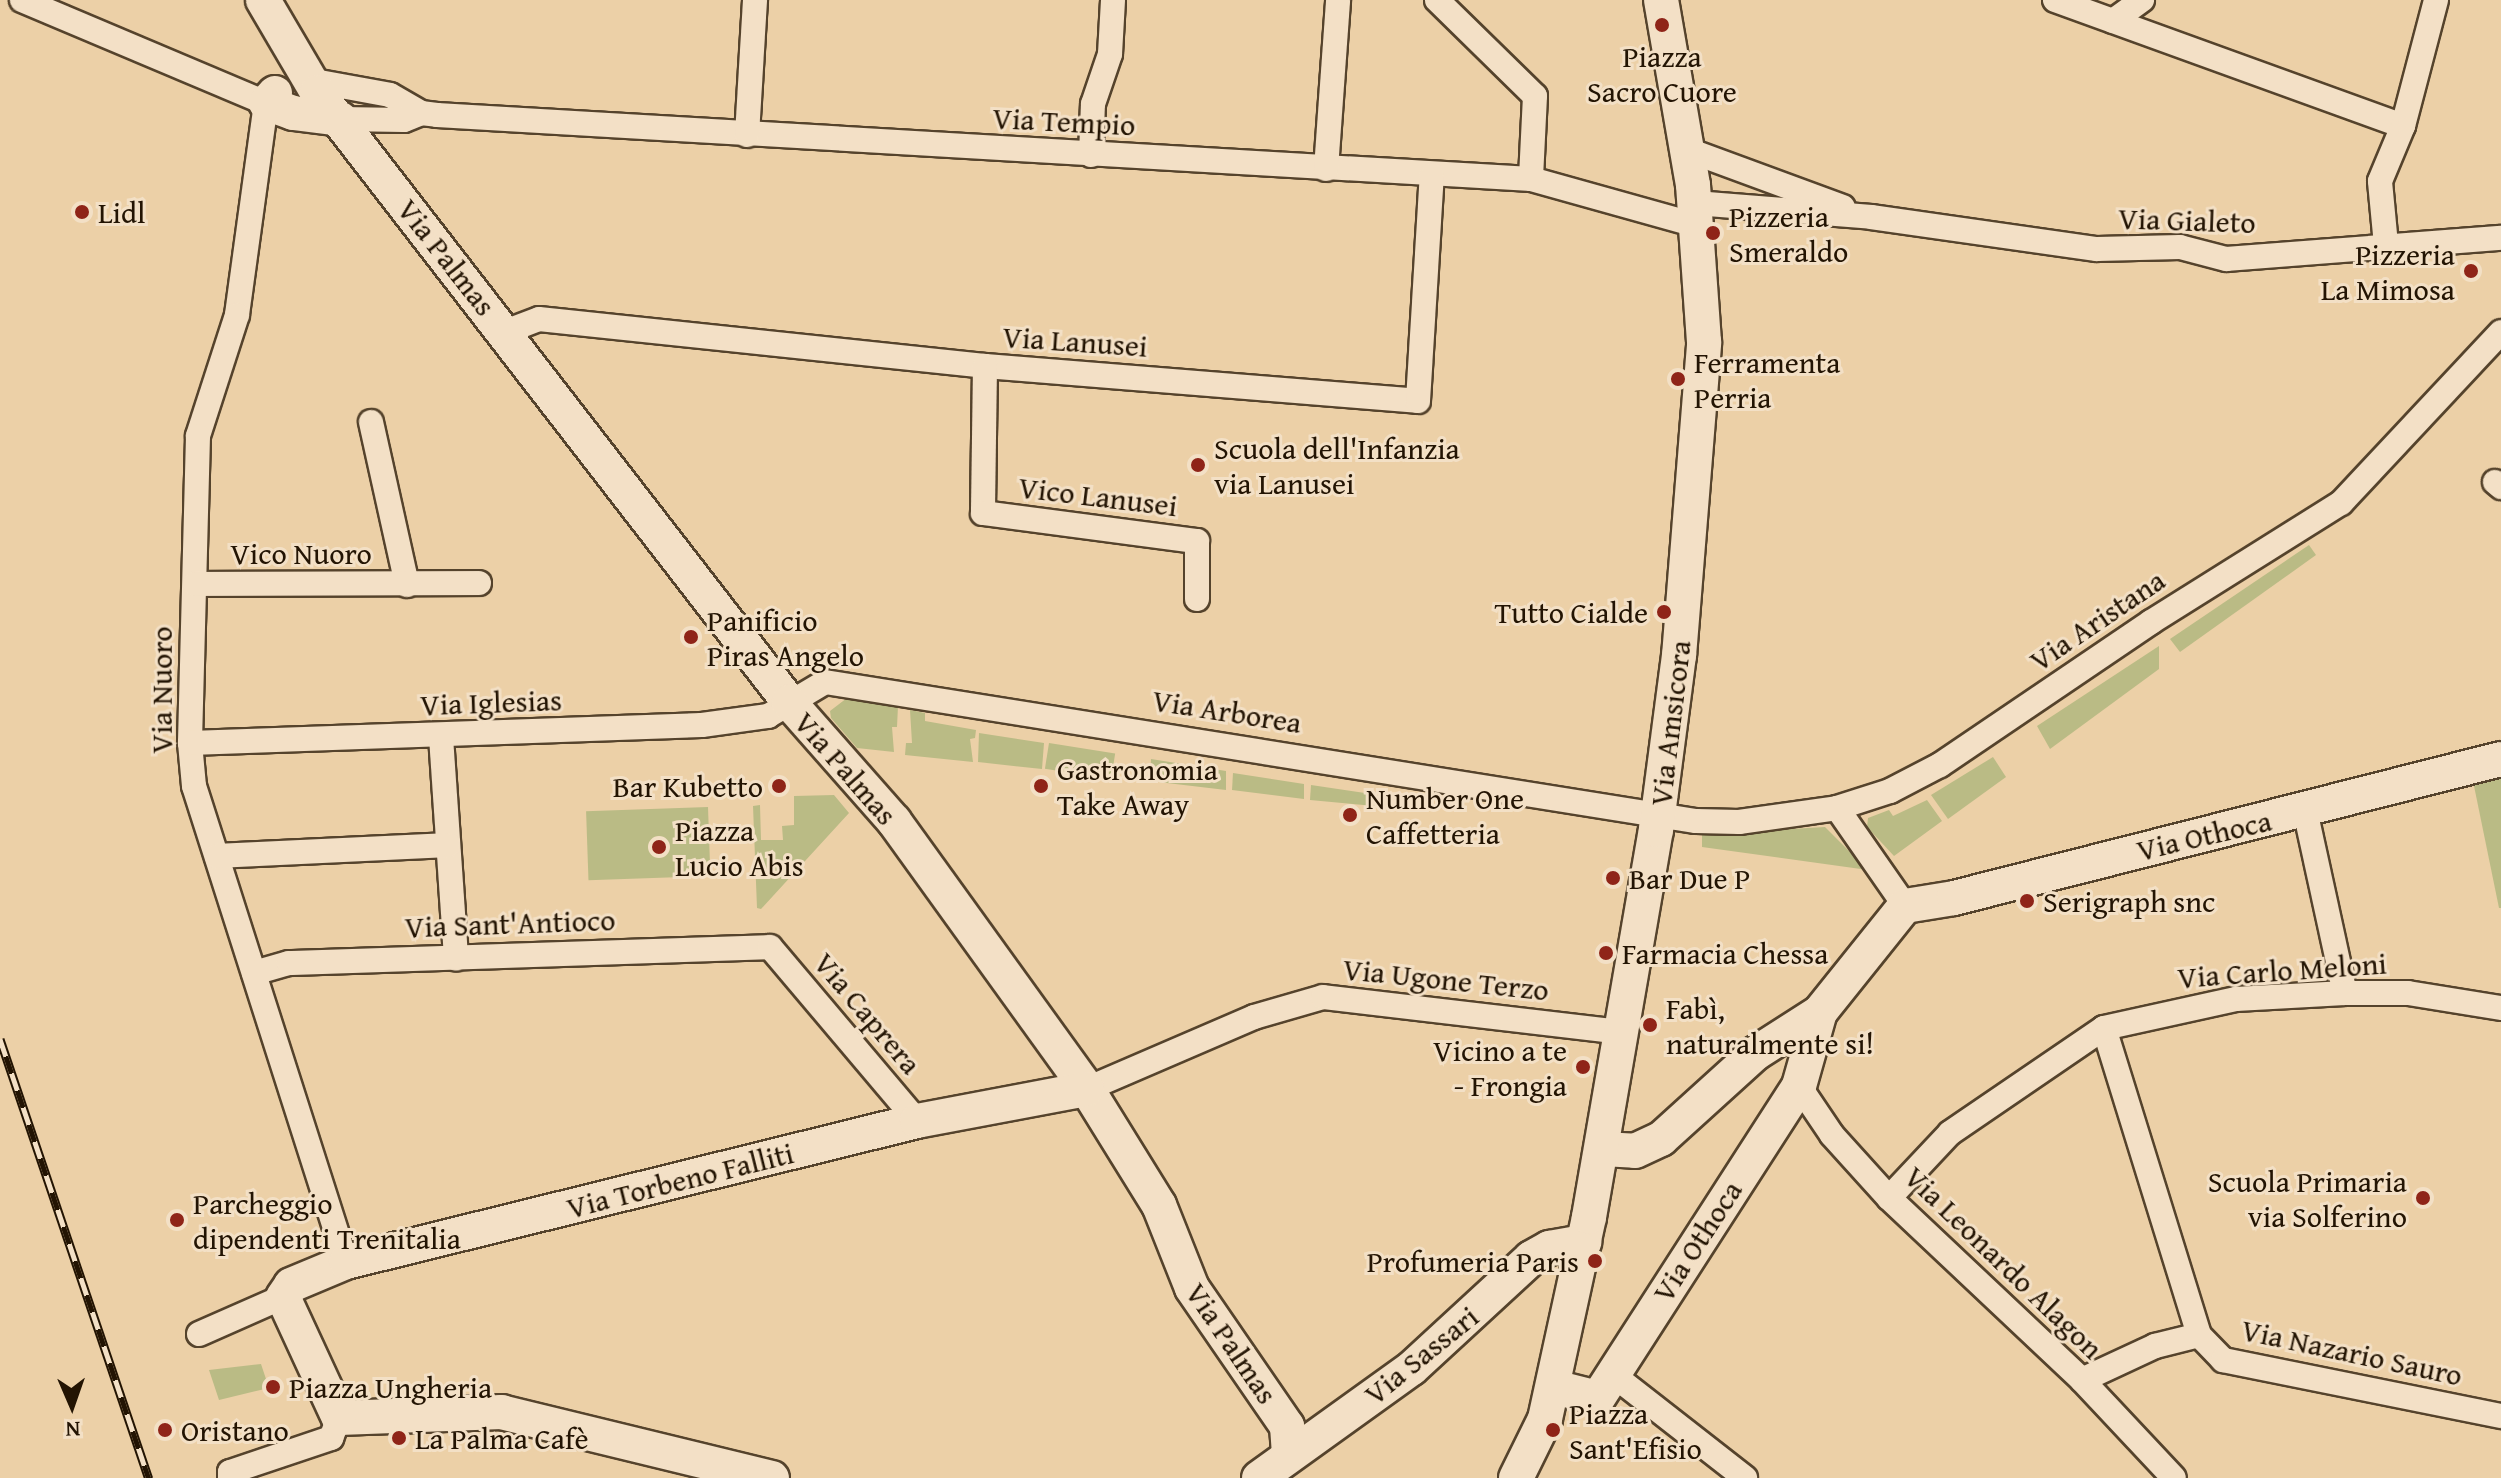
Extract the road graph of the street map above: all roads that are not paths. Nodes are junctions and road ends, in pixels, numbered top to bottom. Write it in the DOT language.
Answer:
graph roads {
  1 [pos="22,0"];
  2 [pos="755,0"];
  3 [pos="1113,0"];
  4 [pos="1338,0"];
  5 [pos="1437,0"];
  6 [pos="2055,0"];
  7 [pos="2142,0"];
  8 [pos="2436,0"];
  9 [pos="1662,3"];
  10 [pos="271,14"];
  11 [pos="2113,21"];
  12 [pos="293,94"];
  13 [pos="421,113"];
  14 [pos="341,119"];
  15 [pos="2403,126"];
  16 [pos="747,135"];
  17 [pos="1688,150"];
  18 [pos="1091,155"];
  19 [pos="1326,169"];
  20 [pos="1432,175"];
  21 [pos="1531,179"];
  22 [pos="1696,214"];
  23 [pos="1871,217"];
  24 [pos="2501,238"];
  25 [pos="2386,245"];
  26 [pos="505,332"];
  27 [pos="2501,332"];
  28 [pos="985,366"];
  29 [pos="371,422"];
  30 [pos="479,583"];
  31 [pos="195,584"];
  32 [pos="407,585"];
  33 [pos="1197,599"];
  34 [pos="789,702"];
  35 [pos="441,737"];
  36 [pos="190,743"];
  37 [pos="2501,759"];
  38 [pos="1837,808"];
  39 [pos="2305,810"];
  40 [pos="1659,816"];
  41 [pos="448,845"];
  42 [pos="217,856"];
  43 [pos="1905,906"];
  44 [pos="770,947"];
  45 [pos="456,958"];
  46 [pos="254,973"];
  47 [pos="2345,993"];
  48 [pos="2501,1008"];
  49 [pos="1820,1012"];
  50 [pos="2104,1028"];
  51 [pos="1623,1032"];
  52 [pos="1799,1086"];
  53 [pos="1087,1089"];
  54 [pos="917,1121"];
  55 [pos="1602,1149"];
  56 [pos="1889,1198"];
  57 [pos="1584,1242"];
  58 [pos="346,1262"];
  59 [pos="283,1297"];
  60 [pos="199,1334"];
  61 [pos="2199,1335"];
  62 [pos="1612,1374"];
  63 [pos="2082,1380"];
  64 [pos="1554,1387"];
  65 [pos="2501,1416"];
  66 [pos="339,1418"];
  67 [pos="1294,1465"];
  68 [pos="230,1475"];
  69 [pos="772,1478"];
  70 [pos="1259,1478"];
  71 [pos="1516,1478"];
  72 [pos="1745,1478"];
  73 [pos="2174,1478"];
  1 -- 12 [label="street, Via Tempio"];
  2 -- 16 [label="street"];
  3 -- 18 [label="street"];
  4 -- 19 [label="street"];
  5 -- 21 [label="street"];
  6 -- 11 [label="street"];
  7 -- 11 [label="street"];
  8 -- 15 [label="street"];
  9 -- 17 [label="street, Via Amsicora"];
  10 -- 12 [label="street"];
  11 -- 15 [label="street"];
  12 -- 13 [label="street, Via Tempio"];
  12 -- 14 [label="street"];
  12 -- 31 [label="street, Via Nuoro"];
  13 -- 14 [label="street, Via Tempio"];
  13 -- 16 [label="street, Via Tempio"];
  14 -- 26 [label="street, Via Palmas"];
  15 -- 25 [label="street"];
  16 -- 18 [label="street, Via Tempio"];
  17 -- 22 [label="street, Via Amsicora"];
  17 -- 23 [label="street, Via Gialeto"];
  18 -- 19 [label="street, Via Tempio"];
  19 -- 20 [label="street, Via Tempio"];
  20 -- 21 [label="street, Via Tempio"];
  20 -- 28 [label="street, Via Lanusei"];
  21 -- 22 [label="street, Via Tempio"];
  22 -- 23 [label="street, Via Gialeto"];
  22 -- 40 [label="street, Via Amsicora"];
  23 -- 25 [label="street, Via Gialeto"];
  24 -- 25 [label="street, Via Gialeto"];
  26 -- 28 [label="street, Via Lanusei"];
  26 -- 34 [label="street, Via Palmas"];
  27 -- 38 [label="street, Via Aristana"];
  28 -- 33 [label="street, Vico Lanusei"];
  29 -- 32 [label="street, Vico Nuoro"];
  30 -- 32 [label="street, Vico Nuoro"];
  31 -- 32 [label="street, Vico Nuoro"];
  31 -- 36 [label="street, Via Nuoro"];
  34 -- 35 [label="street, Via Iglesias"];
  34 -- 40 [label="street, Via Arborea"];
  34 -- 53 [label="street, Via Palmas"];
  35 -- 36 [label="street, Via Iglesias"];
  35 -- 41 [label="street"];
  36 -- 42 [label="street, Via Nuoro"];
  37 -- 39 [label="street, Via Othoca"];
  38 -- 40 [label="street, Via Aristana"];
  38 -- 43 [label="street"];
  39 -- 43 [label="street, Via Othoca"];
  39 -- 47 [label="street"];
  40 -- 51 [label="street, Via Amsicora"];
  41 -- 42 [label="street"];
  41 -- 45 [label="street"];
  42 -- 46 [label="street, Via Nuoro"];
  43 -- 49 [label="street, Via Othoca"];
  44 -- 45 [label="street, Via Sant'Antioco"];
  44 -- 54 [label="street, Via Caprera"];
  45 -- 46 [label="street, Via Sant'Antioco"];
  46 -- 58 [label="street, Via Nuoro"];
  47 -- 48 [label="street, Via Carlo Meloni"];
  47 -- 50 [label="street, Via Carlo Meloni"];
  49 -- 52 [label="street, Via Othoca"];
  49 -- 55 [label="street"];
  50 -- 56 [label="street, Via Carlo Meloni"];
  50 -- 61 [label="street"];
  51 -- 53 [label="street, Via Ugone Terzo"];
  51 -- 55 [label="street, Via Amsicora"];
  52 -- 56 [label="street, Via Leonardo Alagon"];
  52 -- 62 [label="street, Via Othoca"];
  53 -- 54 [label="street, Via Torbeno Falliti"];
  53 -- 67 [label="street, Via Palmas"];
  54 -- 58 [label="street, Via Torbeno Falliti"];
  55 -- 57 [label="street, Via Amsicora"];
  56 -- 63 [label="street, Via Leonardo Alagon"];
  57 -- 64 [label="street, Via Amsicora"];
  57 -- 67 [label="street, Via Sassari"];
  58 -- 59 [label="street, Via Torbeno Falliti"];
  59 -- 60 [label="street"];
  59 -- 66 [label="street"];
  61 -- 63 [label="street"];
  61 -- 65 [label="street, Via Nazario Sauro"];
  62 -- 64 [label="street"];
  62 -- 72 [label="street"];
  63 -- 73 [label="street, Via Leonardo Alagon"];
  64 -- 71 [label="street"];
  66 -- 68 [label="street"];
  66 -- 69 [label="street"];
  67 -- 70 [label="street, Via Sassari"];
}
